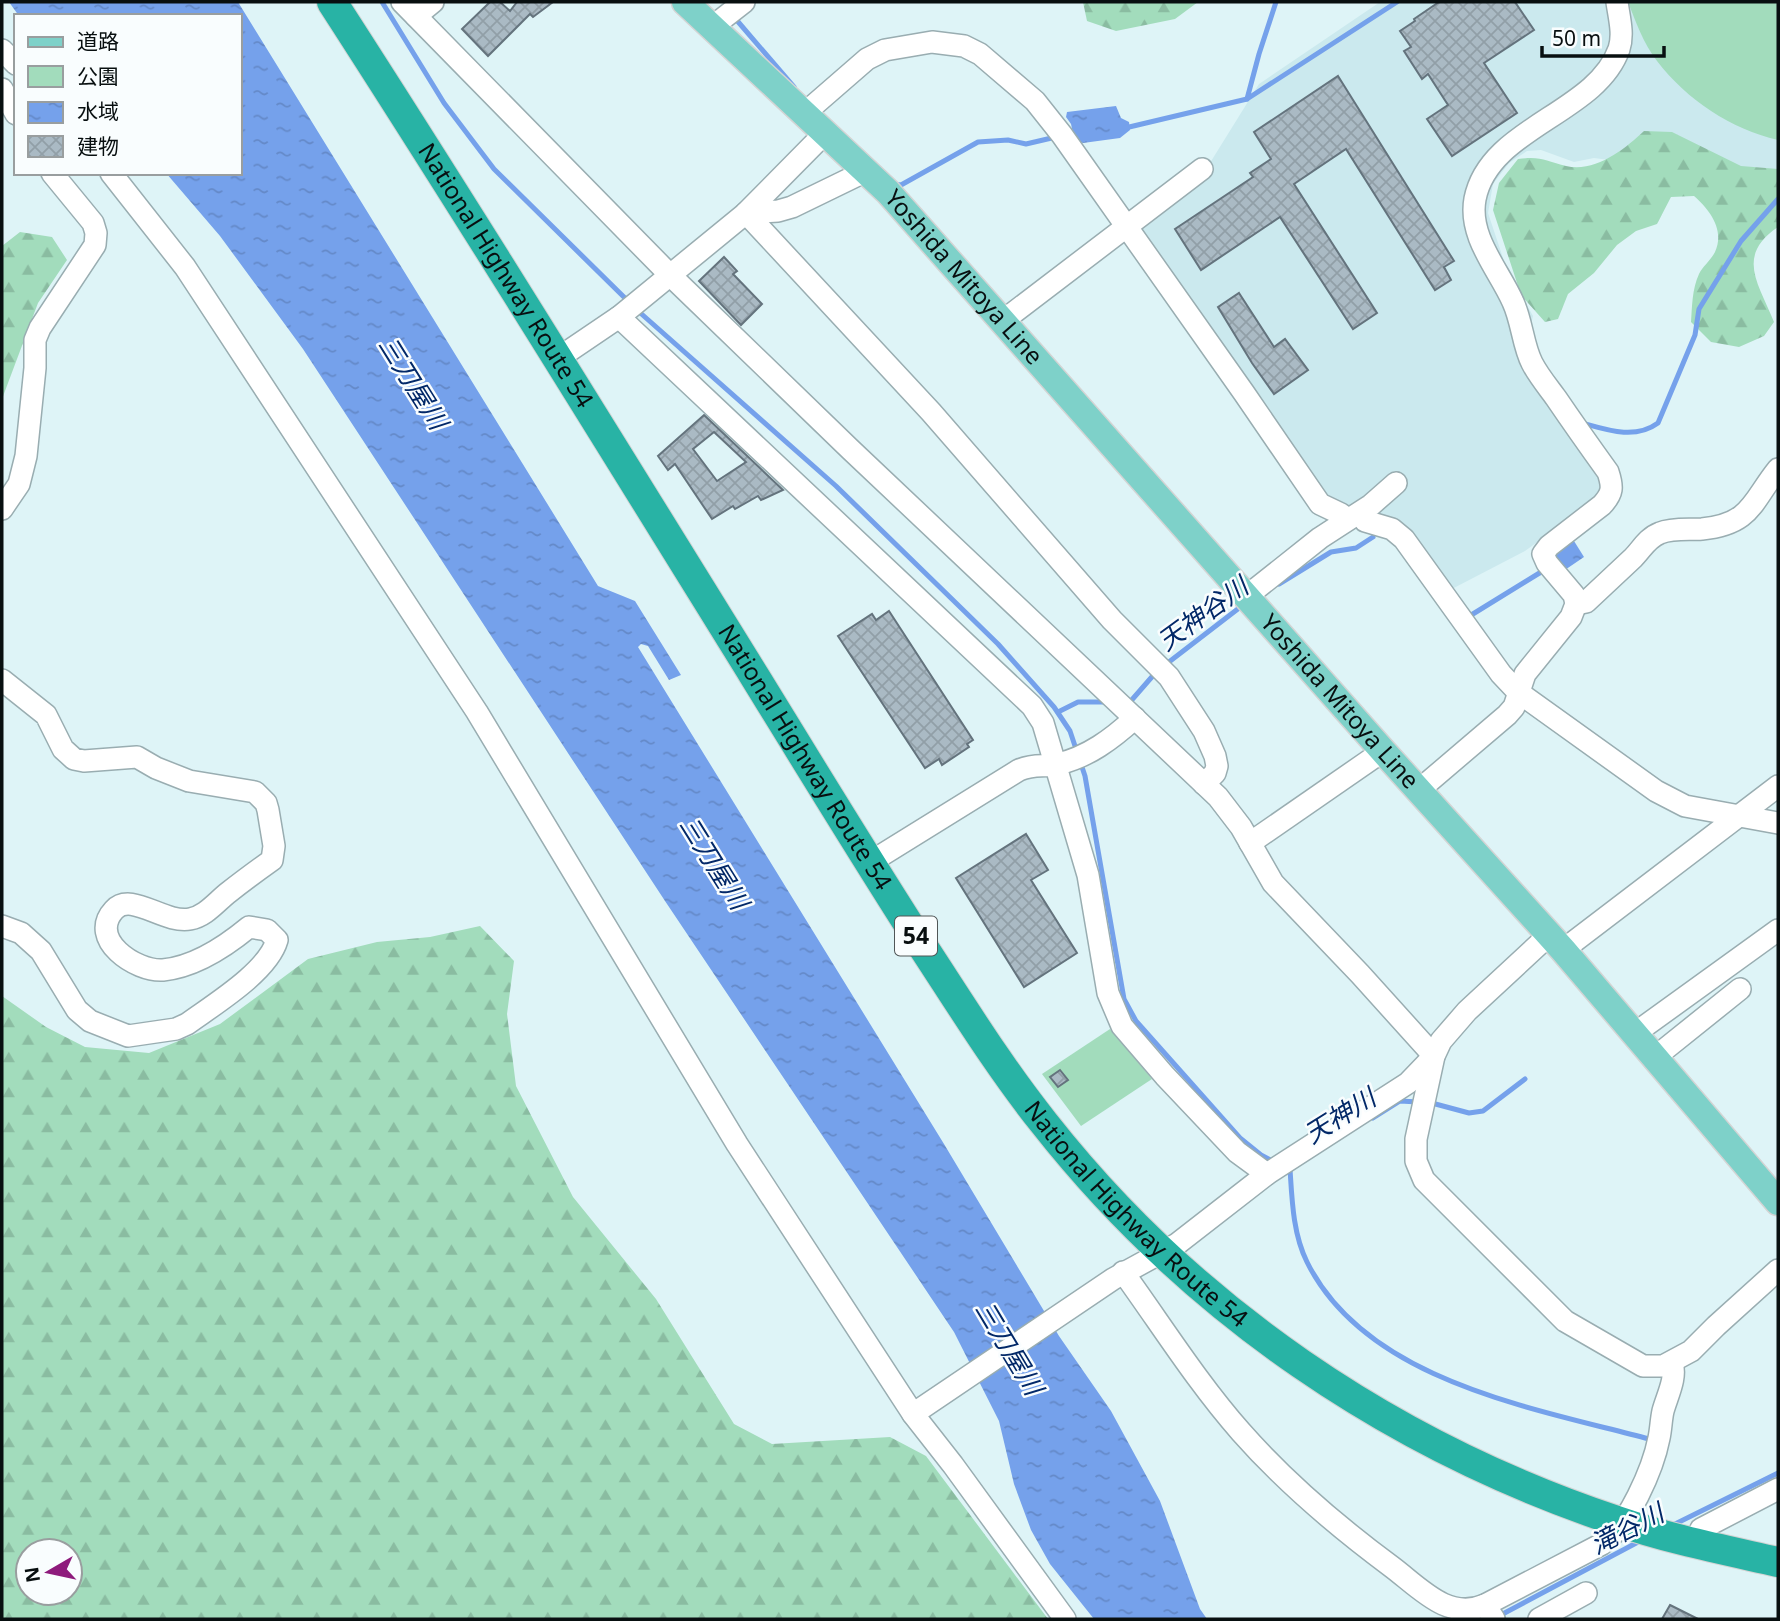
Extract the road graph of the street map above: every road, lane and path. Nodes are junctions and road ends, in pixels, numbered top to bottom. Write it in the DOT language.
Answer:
graph roads {
  1 [pos="332,2"];
  2 [pos="433,2"];
  3 [pos="685,2"];
  4 [pos="744,2"];
  5 [pos="1617,2"];
  6 [pos="409,9"];
  7 [pos="716,15"];
  8 [pos="2,89"];
  9 [pos="14,110"];
  10 [pos="806,112"];
  11 [pos="826,132"];
  12 [pos="1202,169"];
  13 [pos="866,171"];
  14 [pos="54,175"];
  15 [pos="113,175"];
  16 [pos="746,213"];
  17 [pos="1125,227"];
  18 [pos="670,275"];
  19 [pos="628,310"];
  20 [pos="1004,320"];
  21 [pos="557,359"];
  22 [pos="1778,469"];
  23 [pos="1396,483"];
  24 [pos="2,509"];
  25 [pos="1341,514"];
  26 [pos="1365,521"];
  27 [pos="1247,596"];
  28 [pos="1576,604"];
  29 [pos="2,680"];
  30 [pos="1518,692"];
  31 [pos="1135,718"];
  32 [pos="1383,751"];
  33 [pos="1055,765"];
  34 [pos="1204,784"];
  35 [pos="1778,786"];
  36 [pos="1419,790"];
  37 [pos="1740,816"];
  38 [pos="1778,823"];
  39 [pos="1250,843"];
  40 [pos="869,863"];
  41 [pos="2,926"];
  42 [pos="1778,929"];
  43 [pos="1556,942"];
  44 [pos="1740,989"];
  45 [pos="1634,1034"];
  46 [pos="1434,1056"];
  47 [pos="1654,1058"];
  48 [pos="1267,1174"];
  49 [pos="1778,1202"];
  50 [pos="1161,1253"];
  51 [pos="1778,1270"];
  52 [pos="1118,1275"];
  53 [pos="1672,1363"];
  54 [pos="916,1412"];
  55 [pos="1778,1489"];
  56 [pos="1622,1523"];
  57 [pos="1696,1542"];
  58 [pos="1778,1562"];
  59 [pos="1586,1593"];
  60 [pos="1490,1612"];
  61 [pos="1065,1619"];
  62 [pos="1539,1619"];
  1 -- 21 [label="highway, National Highway Route 54 / 54"];
  2 -- 6 [label="street"];
  3 -- 7 [label="main road, Yoshida Mitoya Line"];
  4 -- 7 [label="street"];
  5 -- 28 [label="street"];
  6 -- 18 [label="street"];
  7 -- 10 [label="main road, Yoshida Mitoya Line"];
  8 -- 9 [label="street"];
  10 -- 11 [label="main road, Yoshida Mitoya Line"];
  10 -- 17 [label="street"];
  11 -- 13 [label="main road, Yoshida Mitoya Line"];
  11 -- 16 [label="street"];
  12 -- 17 [label="street"];
  13 -- 16 [label="street"];
  13 -- 20 [label="main road, Yoshida Mitoya Line"];
  14 -- 24 [label="street"];
  15 -- 54 [label="street"];
  16 -- 18 [label="street"];
  16 -- 34 [label="street"];
  17 -- 20 [label="street"];
  17 -- 25 [label="street"];
  18 -- 19 [label="street"];
  18 -- 31 [label="street"];
  19 -- 21 [label="street"];
  19 -- 33 [label="street"];
  20 -- 27 [label="main road, Yoshida Mitoya Line"];
  21 -- 40 [label="highway, National Highway Route 54 / 54"];
  22 -- 28 [label="street"];
  23 -- 27 [label="street"];
  26 -- 30 [label="street"];
  27 -- 32 [label="main road, Yoshida Mitoya Line"];
  28 -- 30 [label="street"];
  29 -- 41 [label="street"];
  30 -- 36 [label="street"];
  30 -- 37 [label="street"];
  31 -- 33 [label="street"];
  31 -- 34 [label="street"];
  32 -- 36 [label="main road, Yoshida Mitoya Line"];
  32 -- 39 [label="street"];
  33 -- 40 [label="street"];
  33 -- 48 [label="street"];
  34 -- 39 [label="street"];
  35 -- 37 [label="street"];
  36 -- 43 [label="main road, Yoshida Mitoya Line"];
  37 -- 38 [label="street"];
  37 -- 43 [label="street"];
  39 -- 46 [label="street"];
  40 -- 50 [label="highway, National Highway Route 54 / 54"];
  42 -- 45 [label="street"];
  43 -- 45 [label="main road, Yoshida Mitoya Line"];
  43 -- 46 [label="street"];
  44 -- 47 [label="street"];
  45 -- 47 [label="main road, Yoshida Mitoya Line"];
  46 -- 48 [label="street"];
  46 -- 53 [label="street"];
  47 -- 49 [label="main road, Yoshida Mitoya Line"];
  48 -- 50 [label="street"];
  50 -- 52 [label="street"];
  50 -- 56 [label="highway, National Highway Route 54 / 54"];
  51 -- 53 [label="street"];
  52 -- 54 [label="street"];
  52 -- 60 [label="street"];
  53 -- 56 [label="street"];
  54 -- 61 [label="street"];
  55 -- 57 [label="street"];
  56 -- 57 [label="highway, National Highway Route 54 / 54"];
  56 -- 60 [label="street"];
  57 -- 58 [label="highway, National Highway Route 54 / 54"];
  59 -- 62 [label="street"];
}
